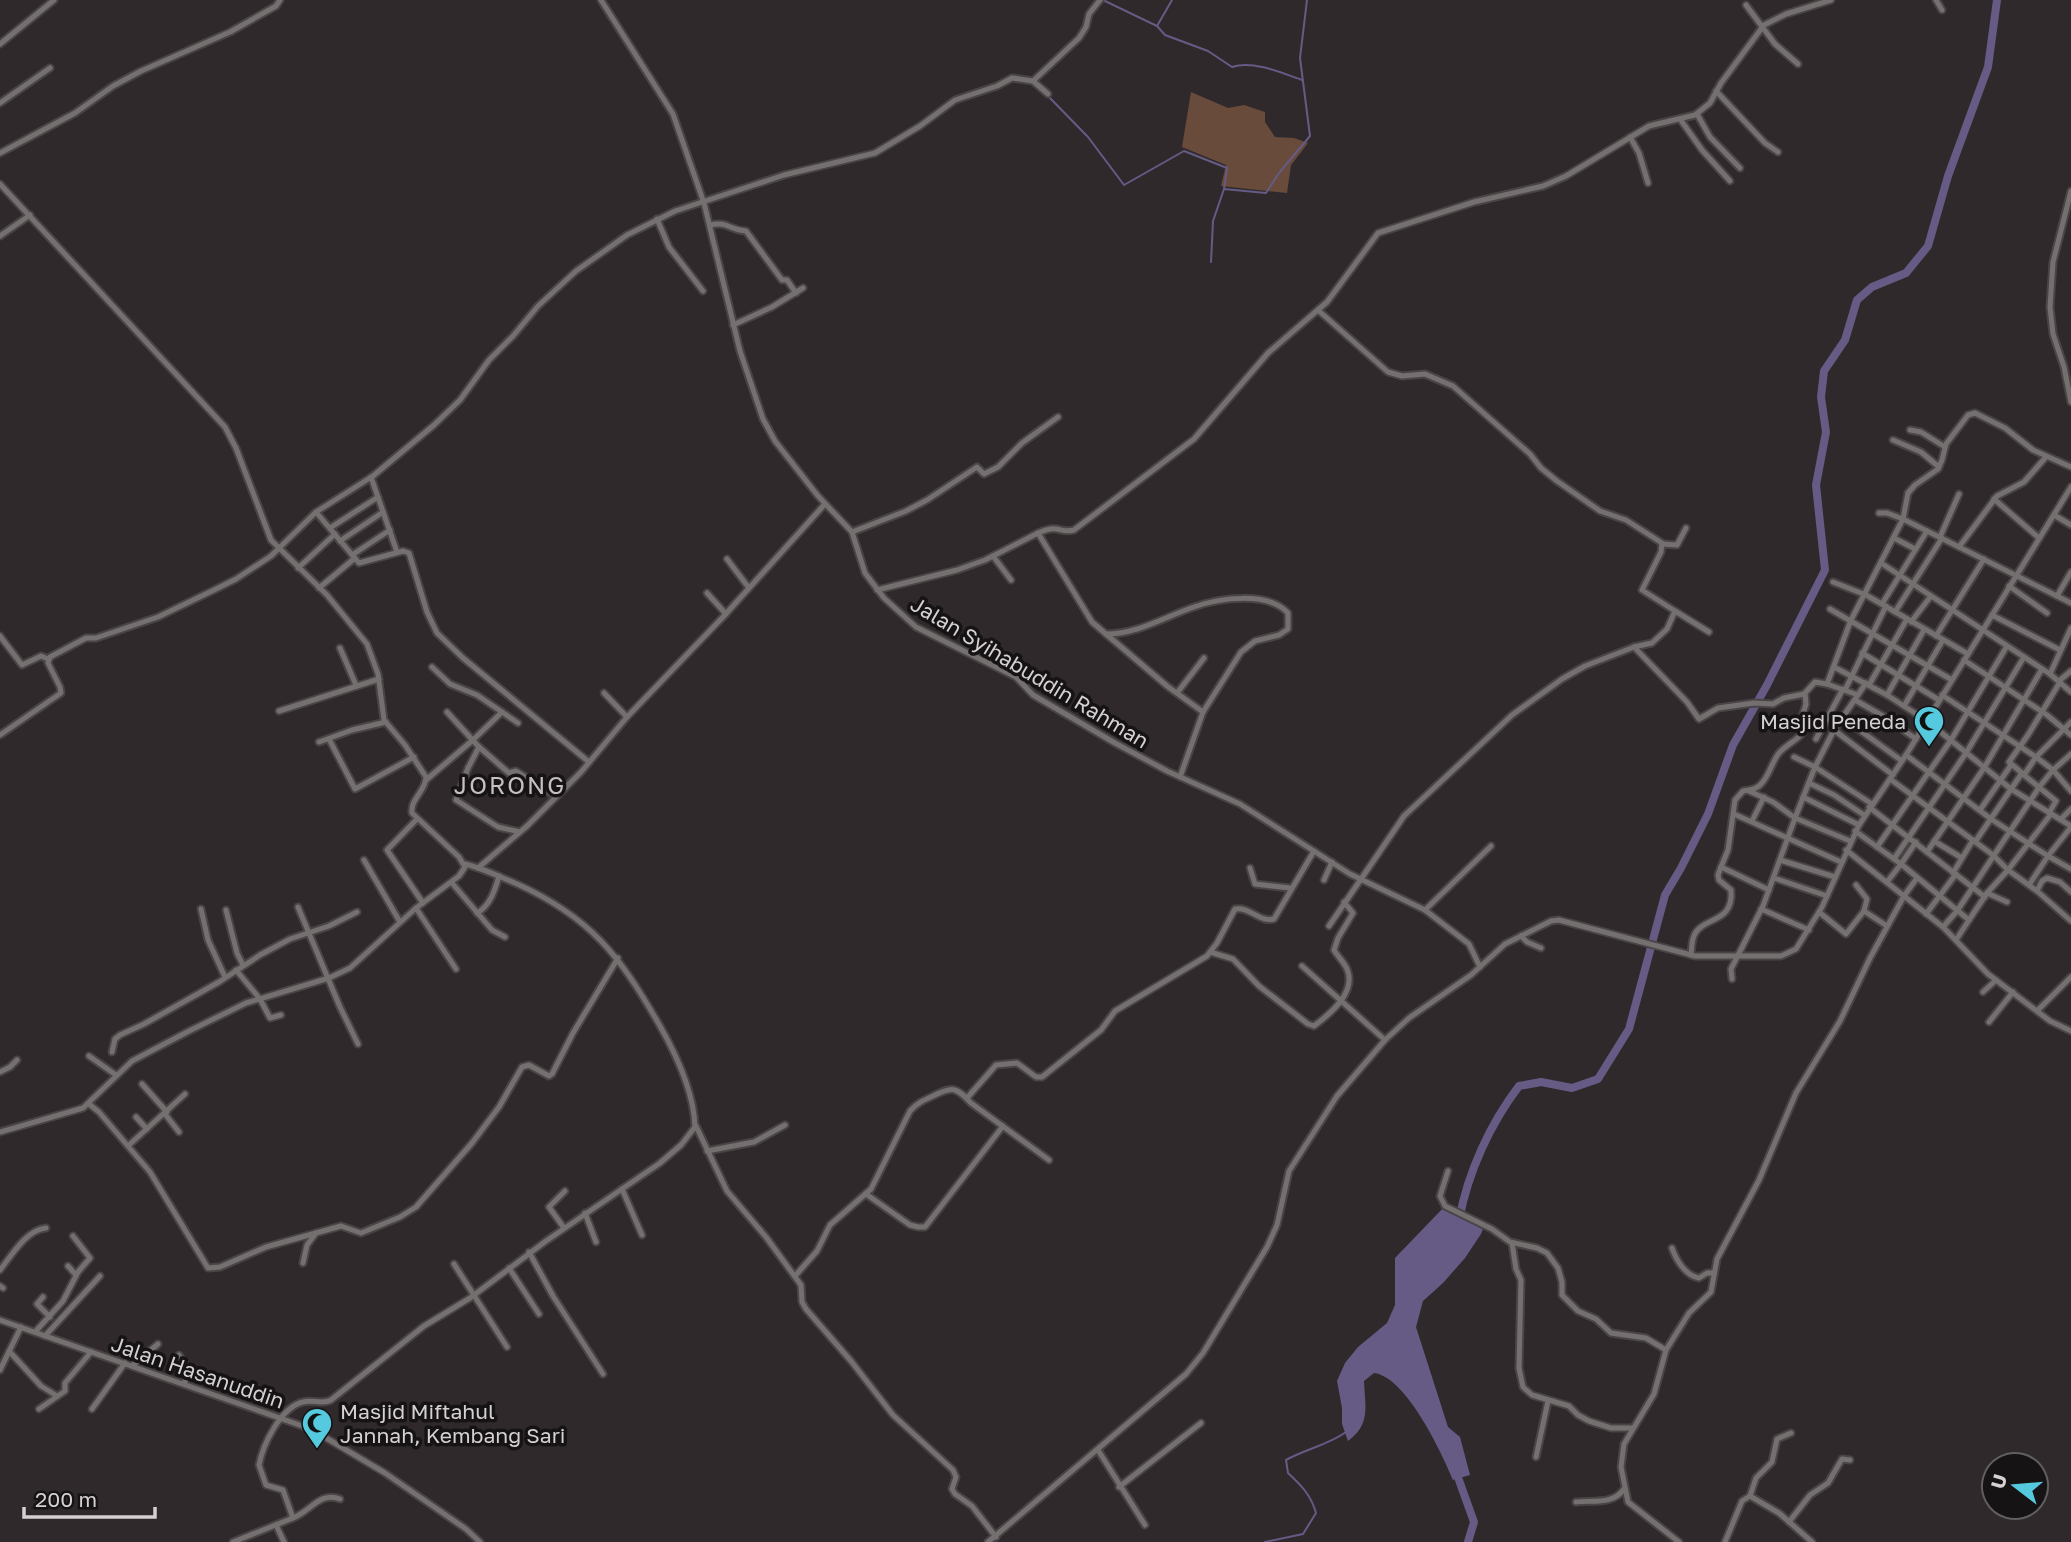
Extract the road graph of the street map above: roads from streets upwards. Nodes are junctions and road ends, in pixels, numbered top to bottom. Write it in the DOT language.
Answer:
graph roads {
  1 [pos="54,0"];
  2 [pos="280,0"];
  3 [pos="601,0"];
  4 [pos="1100,0"];
  5 [pos="1832,0"];
  6 [pos="1936,0"];
  7 [pos="1746,5"];
  8 [pos="1942,10"];
  9 [pos="1762,27"];
  10 [pos="0,44"];
  11 [pos="1798,64"];
  12 [pos="50,68"];
  13 [pos="1033,81"];
  14 [pos="1716,91"];
  15 [pos="1048,94"];
  16 [pos="0,103"];
  17 [pos="1697,114"];
  18 [pos="1680,119"];
  19 [pos="1630,137"];
  20 [pos="1778,152"];
  21 [pos="0,153"];
  22 [pos="1740,168"];
  23 [pos="1730,181"];
  24 [pos="1648,183"];
  25 [pos="0,184"];
  26 [pos="2071,191"];
  27 [pos="704,203"];
  28 [pos="30,215"];
  29 [pos="657,219"];
  30 [pos="710,225"];
  31 [pos="0,236"];
  32 [pos="803,288"];
  33 [pos="703,291"];
  34 [pos="796,293"];
  35 [pos="1319,311"];
  36 [pos="733,325"];
  37 [pos="2071,402"];
  38 [pos="1058,417"];
  39 [pos="1910,430"];
  40 [pos="1893,440"];
  41 [pos="1945,447"];
  42 [pos="2046,457"];
  43 [pos="1939,467"];
  44 [pos="2071,467"];
  45 [pos="371,477"];
  46 [pos="2070,491"];
  47 [pos="1959,494"];
  48 [pos="378,498"];
  49 [pos="1994,499"];
  50 [pos="825,504"];
  51 [pos="316,512"];
  52 [pos="383,512"];
  53 [pos="1879,513"];
  54 [pos="2054,515"];
  55 [pos="1903,519"];
  56 [pos="2071,525"];
  57 [pos="1686,528"];
  58 [pos="390,530"];
  59 [pos="333,531"];
  60 [pos="1927,531"];
  61 [pos="852,532"];
  62 [pos="1038,533"];
  63 [pos="1894,538"];
  64 [pos="1941,538"];
  65 [pos="2039,538"];
  66 [pos="340,541"];
  67 [pos="1663,544"];
  68 [pos="1959,547"];
  69 [pos="279,549"];
  70 [pos="1915,549"];
  71 [pos="397,552"];
  72 [pos="993,556"];
  73 [pos="353,557"];
  74 [pos="727,559"];
  75 [pos="1984,559"];
  76 [pos="1881,563"];
  77 [pos="298,568"];
  78 [pos="2071,572"];
  79 [pos="1899,575"];
  80 [pos="2015,576"];
  81 [pos="1011,580"];
  82 [pos="1833,582"];
  83 [pos="1912,585"];
  84 [pos="2010,586"];
  85 [pos="319,588"];
  86 [pos="749,588"];
  87 [pos="877,590"];
  88 [pos="706,593"];
  89 [pos="1866,595"];
  90 [pos="1931,596"];
  91 [pos="2057,597"];
  92 [pos="2071,603"];
  93 [pos="1884,605"];
  94 [pos="1829,609"];
  95 [pos="1953,609"];
  96 [pos="1675,611"];
  97 [pos="1895,612"];
  98 [pos="2047,613"];
  99 [pos="726,614"];
  100 [pos="1992,615"];
  101 [pos="1851,620"];
  102 [pos="1909,620"];
  103 [pos="2071,628"];
  104 [pos="1924,630"];
  105 [pos="1983,631"];
  106 [pos="1709,632"];
  107 [pos="1872,633"];
  108 [pos="1105,634"];
  109 [pos="0,636"];
  110 [pos="1936,636"];
  111 [pos="2066,639"];
  112 [pos="1943,640"];
  113 [pos="1891,644"];
  114 [pos="2071,645"];
  115 [pos="2007,646"];
  116 [pos="1634,647"];
  117 [pos="340,648"];
  118 [pos="2060,650"];
  119 [pos="1862,653"];
  120 [pos="1968,654"];
  121 [pos="1910,655"];
  122 [pos="2024,657"];
  123 [pos="1204,658"];
  124 [pos="48,659"];
  125 [pos="1964,660"];
  126 [pos="1881,665"];
  127 [pos="1928,665"];
  128 [pos="432,667"];
  129 [pos="1834,667"];
  130 [pos="2042,669"];
  131 [pos="2071,671"];
  132 [pos="2050,674"];
  133 [pos="1852,675"];
  134 [pos="1899,676"];
  135 [pos="1987,677"];
  136 [pos="379,679"];
  137 [pos="1952,680"];
  138 [pos="2060,682"];
  139 [pos="1827,684"];
  140 [pos="1868,684"];
  141 [pos="356,685"];
  142 [pos="1916,686"];
  143 [pos="2006,688"];
  144 [pos="1844,689"];
  145 [pos="2071,692"];
  146 [pos="1177,693"];
  147 [pos="604,694"];
  148 [pos="1804,694"];
  149 [pos="1887,695"];
  150 [pos="1856,697"];
  151 [pos="1941,698"];
  152 [pos="2024,700"];
  153 [pos="1904,706"];
  154 [pos="279,711"];
  155 [pos="447,712"];
  156 [pos="502,712"];
  157 [pos="1203,712"];
  158 [pos="1966,712"];
  159 [pos="2042,712"];
  160 [pos="627,717"];
  161 [pos="1843,718"];
  162 [pos="1927,721"];
  163 [pos="386,722"];
  164 [pos="2071,722"];
  165 [pos="518,723"];
  166 [pos="1983,724"];
  167 [pos="2063,728"];
  168 [pos="1834,730"];
  169 [pos="0,735"];
  170 [pos="2002,736"];
  171 [pos="2071,736"];
  172 [pos="329,739"];
  173 [pos="1816,739"];
  174 [pos="1916,739"];
  175 [pos="473,740"];
  176 [pos="1951,740"];
  177 [pos="319,742"];
  178 [pos="479,747"];
  179 [pos="2019,748"];
  180 [pos="1966,752"];
  181 [pos="2071,754"];
  182 [pos="414,757"];
  183 [pos="1794,757"];
  184 [pos="2036,757"];
  185 [pos="1904,758"];
  186 [pos="589,762"];
  187 [pos="2011,765"];
  188 [pos="1815,767"];
  189 [pos="1984,768"];
  190 [pos="2053,770"];
  191 [pos="1928,771"];
  192 [pos="2023,774"];
  193 [pos="1180,777"];
  194 [pos="1891,777"];
  195 [pos="426,780"];
  196 [pos="2000,780"];
  197 [pos="1809,783"];
  198 [pos="1945,784"];
  199 [pos="2040,786"];
  200 [pos="2011,789"];
  201 [pos="1747,790"];
  202 [pos="2071,791"];
  203 [pos="1912,795"];
  204 [pos="556,797"];
  205 [pos="1764,797"];
  206 [pos="1803,797"];
  207 [pos="1963,798"];
  208 [pos="2029,802"];
  209 [pos="1871,806"];
  210 [pos="1930,808"];
  211 [pos="2071,808"];
  212 [pos="1980,810"];
  213 [pos="2050,813"];
  214 [pos="1734,814"];
  215 [pos="1864,816"];
  216 [pos="1795,818"];
  217 [pos="417,819"];
  218 [pos="1991,819"];
  219 [pos="2061,820"];
  220 [pos="1752,821"];
  221 [pos="1947,822"];
  222 [pos="1893,825"];
  223 [pos="2071,826"];
  224 [pos="1857,828"];
  225 [pos="2009,831"];
  226 [pos="520,832"];
  227 [pos="1910,837"];
  228 [pos="1787,839"];
  229 [pos="1850,841"];
  230 [pos="1934,841"];
  231 [pos="1974,841"];
  232 [pos="1916,842"];
  233 [pos="2028,843"];
  234 [pos="1491,846"];
  235 [pos="1877,847"];
  236 [pos="1314,850"];
  237 [pos="1846,850"];
  238 [pos="1927,852"];
  239 [pos="1993,855"];
  240 [pos="2048,856"];
  241 [pos="1962,858"];
  242 [pos="1894,859"];
  243 [pos="364,860"];
  244 [pos="1780,860"];
  245 [pos="1332,862"];
  246 [pos="1841,862"];
  247 [pos="465,864"];
  248 [pos="1900,864"];
  249 [pos="1721,867"];
  250 [pos="478,868"];
  251 [pos="1250,868"];
  252 [pos="2071,869"];
  253 [pos="2008,870"];
  254 [pos="1955,873"];
  255 [pos="499,876"];
  256 [pos="1835,877"];
  257 [pos="1360,878"];
  258 [pos="1773,878"];
  259 [pos="1917,878"];
  260 [pos="1324,880"];
  261 [pos="2060,882"];
  262 [pos="452,883"];
  263 [pos="1887,883"];
  264 [pos="1856,885"];
  265 [pos="2029,885"];
  266 [pos="1972,887"];
  267 [pos="1290,888"];
  268 [pos="1769,890"];
  269 [pos="2038,891"];
  270 [pos="2071,892"];
  271 [pos="1986,895"];
  272 [pos="1827,896"];
  273 [pos="1904,896"];
  274 [pos="1940,897"];
  275 [pos="1344,902"];
  276 [pos="2007,902"];
  277 [pos="423,903"];
  278 [pos="298,907"];
  279 [pos="416,908"];
  280 [pos="201,909"];
  281 [pos="1761,909"];
  282 [pos="226,910"];
  283 [pos="1425,910"];
  284 [pos="1864,911"];
  285 [pos="1957,911"];
  286 [pos="357,912"];
  287 [pos="1819,912"];
  288 [pos="478,914"];
  289 [pos="1926,914"];
  290 [pos="1969,920"];
  291 [pos="2071,921"];
  292 [pos="400,922"];
  293 [pos="1329,926"];
  294 [pos="1887,926"];
  295 [pos="1943,928"];
  296 [pos="1809,930"];
  297 [pos="307,933"];
  298 [pos="1521,936"];
  299 [pos="505,937"];
  300 [pos="1956,940"];
  301 [pos="1541,948"];
  302 [pos="1210,952"];
  303 [pos="1691,955"];
  304 [pos="1737,955"];
  305 [pos="618,958"];
  306 [pos="243,965"];
  307 [pos="1302,966"];
  308 [pos="1480,967"];
  309 [pos="456,969"];
  310 [pos="236,970"];
  311 [pos="2071,976"];
  312 [pos="225,977"];
  313 [pos="328,979"];
  314 [pos="1732,979"];
  315 [pos="1996,980"];
  316 [pos="1983,992"];
  317 [pos="2013,992"];
  318 [pos="260,999"];
  319 [pos="1340,999"];
  320 [pos="2038,1010"];
  321 [pos="281,1015"];
  322 [pos="1989,1022"];
  323 [pos="2071,1031"];
  324 [pos="1385,1040"];
  325 [pos="358,1044"];
  326 [pos="112,1052"];
  327 [pos="89,1056"];
  328 [pos="17,1060"];
  329 [pos="105,1066"];
  330 [pos="0,1072"];
  331 [pos="98,1073"];
  332 [pos="116,1075"];
  333 [pos="142,1084"];
  334 [pos="185,1094"];
  335 [pos="967,1098"];
  336 [pos="89,1104"];
  337 [pos="166,1113"];
  338 [pos="136,1117"];
  339 [pos="0,1121"];
  340 [pos="785,1125"];
  341 [pos="696,1126"];
  342 [pos="1003,1126"];
  343 [pos="147,1129"];
  344 [pos="2,1131"];
  345 [pos="179,1132"];
  346 [pos="129,1145"];
  347 [pos="707,1151"];
  348 [pos="1049,1160"];
  349 [pos="1448,1171"];
  350 [pos="622,1189"];
  351 [pos="565,1191"];
  352 [pos="866,1194"];
  353 [pos="585,1213"];
  354 [pos="46,1228"];
  355 [pos="564,1228"];
  356 [pos="316,1233"];
  357 [pos="642,1235"];
  358 [pos="73,1236"];
  359 [pos="596,1242"];
  360 [pos="1512,1243"];
  361 [pos="1672,1248"];
  362 [pos="529,1252"];
  363 [pos="303,1263"];
  364 [pos="454,1264"];
  365 [pos="68,1266"];
  366 [pos="509,1268"];
  367 [pos="0,1270"];
  368 [pos="1713,1273"];
  369 [pos="76,1275"];
  370 [pos="100,1276"];
  371 [pos="795,1276"];
  372 [pos="474,1294"];
  373 [pos="43,1297"];
  374 [pos="539,1314"];
  375 [pos="50,1317"];
  376 [pos="0,1320"];
  377 [pos="21,1327"];
  378 [pos="35,1332"];
  379 [pos="45,1336"];
  380 [pos="158,1344"];
  381 [pos="507,1347"];
  382 [pos="1666,1350"];
  383 [pos="9,1351"];
  384 [pos="91,1352"];
  385 [pos="179,1354"];
  386 [pos="125,1363"];
  387 [pos="132,1366"];
  388 [pos="0,1370"];
  389 [pos="603,1374"];
  390 [pos="186,1384"];
  391 [pos="57,1396"];
  392 [pos="1548,1401"];
  393 [pos="39,1409"];
  394 [pos="92,1409"];
  395 [pos="283,1417"];
  396 [pos="1200,1423"];
  397 [pos="1632,1428"];
  398 [pos="1791,1433"];
  399 [pos="1098,1450"];
  400 [pos="1536,1457"];
  401 [pos="1850,1460"];
  402 [pos="1119,1487"];
  403 [pos="1624,1488"];
  404 [pos="1750,1496"];
  405 [pos="340,1499"];
  406 [pos="1576,1502"];
  407 [pos="293,1518"];
  408 [pos="1789,1522"];
  409 [pos="276,1525"];
  410 [pos="1145,1525"];
  411 [pos="996,1537"];
  412 [pos="233,1542"];
  413 [pos="284,1542"];
  414 [pos="480,1542"];
  415 [pos="988,1542"];
  416 [pos="1679,1542"];
  417 [pos="1725,1542"];
  418 [pos="1812,1542"];
  1 -- 10 [label="street"];
  2 -- 21 [label="street"];
  3 -- 27 [label="street, Jalan Syihabuddin Rahman"];
  4 -- 13 [label="street"];
  5 -- 9 [label="street"];
  6 -- 8 [label="street"];
  7 -- 9 [label="street"];
  9 -- 11 [label="street"];
  9 -- 14 [label="street"];
  12 -- 16 [label="street"];
  13 -- 15 [label="street"];
  13 -- 27 [label="street"];
  14 -- 17 [label="street"];
  14 -- 20 [label="street"];
  17 -- 18 [label="street"];
  17 -- 22 [label="street"];
  18 -- 19 [label="street"];
  18 -- 23 [label="street"];
  19 -- 24 [label="street"];
  19 -- 35 [label="street"];
  25 -- 28 [label="street"];
  26 -- 37 [label="street"];
  27 -- 29 [label="street"];
  27 -- 30 [label="street, Jalan Syihabuddin Rahman"];
  28 -- 31 [label="street"];
  28 -- 69 [label="street"];
  29 -- 33 [label="street"];
  29 -- 45 [label="street"];
  30 -- 34 [label="street"];
  30 -- 36 [label="street, Jalan Syihabuddin Rahman"];
  32 -- 34 [label="street"];
  34 -- 36 [label="street"];
  35 -- 62 [label="street"];
  35 -- 67 [label="street"];
  36 -- 50 [label="street, Jalan Syihabuddin Rahman"];
  38 -- 61 [label="street"];
  39 -- 41 [label="street"];
  40 -- 43 [label="street"];
  41 -- 42 [label="street"];
  41 -- 43 [label="street"];
  42 -- 44 [label="street"];
  42 -- 49 [label="street"];
  43 -- 55 [label="street"];
  45 -- 48 [label="street"];
  45 -- 51 [label="street"];
  46 -- 54 [label="street"];
  47 -- 64 [label="street"];
  48 -- 52 [label="street"];
  48 -- 59 [label="street"];
  49 -- 65 [label="street"];
  49 -- 68 [label="street"];
  50 -- 61 [label="street, Jalan Syihabuddin Rahman"];
  50 -- 86 [label="street"];
  51 -- 59 [label="street"];
  51 -- 69 [label="street"];
  52 -- 58 [label="street"];
  52 -- 66 [label="street"];
  53 -- 55 [label="street"];
  54 -- 56 [label="street"];
  54 -- 65 [label="street"];
  55 -- 60 [label="street"];
  55 -- 63 [label="street"];
  57 -- 67 [label="street"];
  58 -- 71 [label="street"];
  58 -- 73 [label="street"];
  59 -- 66 [label="street"];
  59 -- 77 [label="street"];
  60 -- 64 [label="street"];
  60 -- 70 [label="street"];
  61 -- 87 [label="street, Jalan Syihabuddin Rahman"];
  62 -- 72 [label="street"];
  62 -- 108 [label="street"];
  63 -- 70 [label="street"];
  63 -- 76 [label="street"];
  64 -- 68 [label="street"];
  64 -- 83 [label="street"];
  65 -- 80 [label="street"];
  66 -- 73 [label="street"];
  67 -- 96 [label="street"];
  68 -- 75 [label="street"];
  69 -- 77 [label="street"];
  69 -- 124 [label="street"];
  70 -- 79 [label="street"];
  71 -- 73 [label="street"];
  71 -- 186 [label="street"];
  72 -- 81 [label="street"];
  72 -- 87 [label="street"];
  73 -- 85 [label="street"];
  74 -- 86 [label="street"];
  75 -- 80 [label="street"];
  75 -- 95 [label="street"];
  76 -- 79 [label="street"];
  76 -- 89 [label="street"];
  77 -- 85 [label="street"];
  78 -- 91 [label="street"];
  79 -- 83 [label="street"];
  79 -- 93 [label="street"];
  80 -- 84 [label="street"];
  80 -- 91 [label="street"];
  82 -- 89 [label="street"];
  83 -- 90 [label="street"];
  83 -- 97 [label="street"];
  84 -- 98 [label="street"];
  84 -- 100 [label="street"];
  85 -- 136 [label="street"];
  86 -- 99 [label="street"];
  87 -- 193 [label="street, Jalan Syihabuddin Rahman"];
  88 -- 99 [label="street"];
  89 -- 93 [label="street"];
  89 -- 101 [label="street"];
  90 -- 95 [label="street"];
  90 -- 102 [label="street"];
  91 -- 92 [label="street"];
  93 -- 97 [label="street"];
  93 -- 107 [label="street"];
  94 -- 101 [label="street"];
  95 -- 105 [label="street"];
  95 -- 110 [label="street"];
  96 -- 106 [label="street"];
  96 -- 116 [label="street"];
  97 -- 102 [label="street"];
  99 -- 160 [label="street"];
  100 -- 105 [label="street"];
  100 -- 118 [label="street"];
  101 -- 107 [label="street"];
  101 -- 129 [label="street"];
  102 -- 104 [label="street"];
  102 -- 113 [label="street"];
  103 -- 111 [label="street"];
  104 -- 110 [label="street"];
  104 -- 121 [label="street"];
  105 -- 115 [label="street"];
  105 -- 120 [label="street"];
  107 -- 113 [label="street"];
  107 -- 119 [label="street"];
  108 -- 146 [label="street"];
  108 -- 157 [label="street"];
  109 -- 124 [label="street"];
  110 -- 112 [label="street"];
  111 -- 114 [label="street"];
  111 -- 118 [label="street"];
  112 -- 120 [label="street"];
  112 -- 127 [label="street"];
  113 -- 121 [label="street"];
  113 -- 126 [label="street"];
  115 -- 122 [label="street"];
  115 -- 135 [label="street"];
  116 -- 148 [label="street"];
  116 -- 257 [label="street"];
  117 -- 141 [label="street"];
  118 -- 132 [label="street"];
  119 -- 126 [label="street"];
  119 -- 133 [label="street"];
  120 -- 125 [label="street"];
  121 -- 127 [label="street"];
  121 -- 134 [label="street"];
  122 -- 130 [label="street"];
  122 -- 143 [label="street"];
  123 -- 146 [label="street"];
  124 -- 169 [label="street"];
  125 -- 135 [label="street"];
  125 -- 137 [label="street"];
  126 -- 134 [label="street"];
  126 -- 140 [label="street"];
  127 -- 137 [label="street"];
  127 -- 142 [label="street"];
  128 -- 156 [label="street"];
  129 -- 133 [label="street"];
  129 -- 139 [label="street"];
  130 -- 132 [label="street"];
  130 -- 152 [label="street"];
  131 -- 138 [label="street"];
  132 -- 138 [label="street"];
  133 -- 140 [label="street"];
  133 -- 144 [label="street"];
  134 -- 142 [label="street"];
  134 -- 149 [label="street"];
  135 -- 143 [label="street"];
  135 -- 158 [label="street"];
  136 -- 141 [label="street"];
  136 -- 163 [label="street"];
  137 -- 151 [label="street"];
  138 -- 145 [label="street"];
  138 -- 159 [label="street"];
  139 -- 144 [label="street"];
  139 -- 148 [label="street"];
  140 -- 149 [label="street"];
  140 -- 150 [label="street"];
  141 -- 154 [label="street"];
  142 -- 151 [label="street"];
  142 -- 153 [label="street"];
  143 -- 152 [label="street"];
  143 -- 166 [label="street"];
  144 -- 150 [label="street"];
  144 -- 173 [label="street"];
  146 -- 157 [label="street"];
  147 -- 160 [label="street"];
  148 -- 201 [label="street"];
  149 -- 153 [label="street"];
  150 -- 161 [label="street"];
  150 -- 174 [label="street"];
  151 -- 158 [label="street"];
  151 -- 162 [label="street"];
  152 -- 159 [label="street"];
  152 -- 170 [label="street"];
  153 -- 162 [label="street"];
  155 -- 175 [label="street"];
  156 -- 165 [label="street"];
  156 -- 175 [label="street"];
  157 -- 193 [label="street"];
  158 -- 166 [label="street"];
  158 -- 176 [label="street"];
  159 -- 167 [label="street"];
  159 -- 179 [label="street"];
  160 -- 186 [label="street"];
  161 -- 168 [label="street"];
  161 -- 185 [label="street"];
  162 -- 174 [label="street"];
  162 -- 176 [label="street"];
  163 -- 172 [label="street"];
  163 -- 182 [label="street"];
  164 -- 167 [label="street"];
  166 -- 170 [label="street"];
  166 -- 180 [label="street"];
  167 -- 171 [label="street"];
  167 -- 184 [label="street"];
  168 -- 188 [label="street"];
  168 -- 194 [label="street"];
  170 -- 179 [label="street"];
  170 -- 189 [label="street"];
  172 -- 177 [label="street"];
  172 -- 182 [label="street"];
  174 -- 185 [label="street"];
  175 -- 178 [label="street"];
  175 -- 195 [label="street"];
  176 -- 180 [label="street"];
  176 -- 191 [label="street"];
  178 -- 204 [label="street"];
  178 -- 226 [label="street"];
  179 -- 184 [label="street"];
  179 -- 187 [label="street"];
  180 -- 189 [label="street"];
  180 -- 198 [label="street"];
  181 -- 190 [label="street"];
  182 -- 195 [label="street"];
  183 -- 188 [label="street"];
  184 -- 190 [label="street"];
  184 -- 192 [label="street"];
  185 -- 191 [label="street"];
  185 -- 194 [label="street"];
  186 -- 204 [label="street"];
  187 -- 192 [label="street"];
  187 -- 196 [label="street"];
  188 -- 197 [label="street"];
  188 -- 209 [label="street"];
  189 -- 196 [label="street"];
  189 -- 207 [label="street"];
  190 -- 199 [label="street"];
  190 -- 202 [label="street"];
  191 -- 198 [label="street"];
  191 -- 203 [label="street"];
  192 -- 199 [label="street"];
  192 -- 200 [label="street"];
  193 -- 236 [label="street, Jalan Syihabuddin Rahman"];
  194 -- 203 [label="street"];
  194 -- 209 [label="street"];
  195 -- 217 [label="street"];
  196 -- 200 [label="street"];
  196 -- 212 [label="street"];
  197 -- 206 [label="street"];
  197 -- 215 [label="street"];
  198 -- 207 [label="street"];
  198 -- 210 [label="street"];
  199 -- 208 [label="street"];
  199 -- 213 [label="street"];
  200 -- 208 [label="street"];
  200 -- 218 [label="street"];
  201 -- 205 [label="street"];
  201 -- 214 [label="street"];
  203 -- 210 [label="street"];
  203 -- 222 [label="street"];
  204 -- 226 [label="street"];
  205 -- 216 [label="street"];
  205 -- 220 [label="street"];
  206 -- 216 [label="street"];
  206 -- 224 [label="street"];
  207 -- 212 [label="street"];
  207 -- 221 [label="street"];
  208 -- 213 [label="street"];
  208 -- 225 [label="street"];
  209 -- 215 [label="street"];
  209 -- 222 [label="street"];
  210 -- 221 [label="street"];
  210 -- 227 [label="street"];
  211 -- 219 [label="street"];
  212 -- 218 [label="street"];
  213 -- 219 [label="street"];
  213 -- 233 [label="street"];
  214 -- 220 [label="street"];
  214 -- 249 [label="street"];
  215 -- 224 [label="street"];
  216 -- 228 [label="street"];
  216 -- 229 [label="street"];
  217 -- 247 [label="street"];
  217 -- 277 [label="street"];
  218 -- 225 [label="street"];
  218 -- 231 [label="street"];
  219 -- 223 [label="street"];
  220 -- 228 [label="street"];
  221 -- 230 [label="street"];
  221 -- 231 [label="street"];
  222 -- 227 [label="street"];
  222 -- 235 [label="street"];
  223 -- 240 [label="street"];
  224 -- 229 [label="street"];
  224 -- 235 [label="street"];
  225 -- 233 [label="street"];
  225 -- 239 [label="street"];
  226 -- 250 [label="street"];
  227 -- 232 [label="street"];
  227 -- 242 [label="street"];
  228 -- 244 [label="street"];
  228 -- 246 [label="street"];
  229 -- 237 [label="street"];
  230 -- 238 [label="street"];
  230 -- 241 [label="street"];
  231 -- 239 [label="street"];
  231 -- 241 [label="street"];
  232 -- 238 [label="street"];
  232 -- 248 [label="street"];
  233 -- 240 [label="street"];
  233 -- 253 [label="street"];
  234 -- 283 [label="street"];
  235 -- 242 [label="street"];
  236 -- 245 [label="street, Jalan Syihabuddin Rahman"];
  236 -- 267 [label="street"];
  237 -- 246 [label="street"];
  237 -- 263 [label="street"];
  238 -- 254 [label="street"];
  239 -- 253 [label="street"];
  239 -- 266 [label="street"];
  240 -- 252 [label="street"];
  240 -- 265 [label="street"];
  241 -- 254 [label="street"];
  242 -- 248 [label="street"];
  243 -- 292 [label="street"];
  244 -- 256 [label="street"];
  244 -- 258 [label="street"];
  245 -- 257 [label="street, Jalan Syihabuddin Rahman"];
  245 -- 260 [label="street"];
  246 -- 256 [label="street"];
  247 -- 250 [label="street"];
  247 -- 262 [label="street"];
  248 -- 259 [label="street"];
  248 -- 263 [label="street"];
  249 -- 268 [label="street"];
  249 -- 303 [label="street"];
  250 -- 255 [label="street"];
  251 -- 267 [label="street"];
  252 -- 261 [label="street"];
  253 -- 265 [label="street"];
  253 -- 271 [label="street"];
  254 -- 266 [label="street"];
  254 -- 274 [label="street"];
  255 -- 288 [label="street"];
  255 -- 305 [label="street"];
  256 -- 272 [label="street"];
  257 -- 275 [label="street"];
  257 -- 283 [label="street, Jalan Syihabuddin Rahman"];
  258 -- 268 [label="street"];
  258 -- 272 [label="street"];
  259 -- 273 [label="street"];
  259 -- 274 [label="street"];
  261 -- 269 [label="street"];
  261 -- 270 [label="street"];
  262 -- 277 [label="street"];
  262 -- 288 [label="street"];
  263 -- 273 [label="street"];
  264 -- 284 [label="street"];
  265 -- 269 [label="street"];
  266 -- 271 [label="street"];
  266 -- 285 [label="street"];
  267 -- 302 [label="street"];
  268 -- 281 [label="street"];
  269 -- 291 [label="street"];
  271 -- 276 [label="street"];
  271 -- 290 [label="street"];
  272 -- 287 [label="street"];
  273 -- 289 [label="street"];
  273 -- 294 [label="street"];
  274 -- 285 [label="street"];
  274 -- 289 [label="street"];
  275 -- 293 [label="street"];
  275 -- 319 [label="street"];
  277 -- 279 [label="street"];
  278 -- 297 [label="street"];
  279 -- 292 [label="street"];
  279 -- 309 [label="street"];
  280 -- 312 [label="street"];
  281 -- 296 [label="street"];
  281 -- 304 [label="street"];
  282 -- 306 [label="street"];
  283 -- 308 [label="street, Jalan Syihabuddin Rahman"];
  284 -- 287 [label="street"];
  284 -- 294 [label="street"];
  285 -- 290 [label="street"];
  285 -- 295 [label="street"];
  286 -- 297 [label="street"];
  287 -- 296 [label="street"];
  288 -- 299 [label="street"];
  289 -- 295 [label="street"];
  290 -- 300 [label="street"];
  292 -- 313 [label="street"];
  294 -- 368 [label="street"];
  295 -- 300 [label="street"];
  296 -- 304 [label="street"];
  297 -- 306 [label="street"];
  297 -- 313 [label="street"];
  298 -- 301 [label="street"];
  298 -- 303 [label="street"];
  298 -- 308 [label="street"];
  300 -- 315 [label="street"];
  302 -- 319 [label="street"];
  302 -- 335 [label="street"];
  303 -- 304 [label="street"];
  304 -- 314 [label="street"];
  305 -- 341 [label="street"];
  305 -- 356 [label="street"];
  306 -- 310 [label="street"];
  307 -- 319 [label="street"];
  308 -- 324 [label="street"];
  310 -- 312 [label="street"];
  310 -- 318 [label="street"];
  311 -- 320 [label="street"];
  312 -- 326 [label="street"];
  313 -- 318 [label="street"];
  313 -- 325 [label="street"];
  315 -- 316 [label="street"];
  315 -- 317 [label="street"];
  317 -- 320 [label="street"];
  317 -- 322 [label="street"];
  318 -- 321 [label="street"];
  318 -- 332 [label="street"];
  319 -- 324 [label="street"];
  320 -- 323 [label="street"];
  324 -- 399 [label="street"];
  327 -- 329 [label="street"];
  328 -- 330 [label="street"];
  329 -- 331 [label="street"];
  329 -- 332 [label="street"];
  332 -- 336 [label="street"];
  333 -- 337 [label="street"];
  334 -- 337 [label="street"];
  335 -- 342 [label="street"];
  335 -- 352 [label="street"];
  336 -- 344 [label="street"];
  336 -- 346 [label="street"];
  337 -- 343 [label="street"];
  337 -- 345 [label="street"];
  338 -- 343 [label="street"];
  339 -- 344 [label="street"];
  340 -- 347 [label="street"];
  341 -- 347 [label="street"];
  341 -- 350 [label="street"];
  342 -- 348 [label="street"];
  342 -- 352 [label="street"];
  343 -- 346 [label="street"];
  346 -- 356 [label="street"];
  347 -- 371 [label="street"];
  349 -- 360 [label="street"];
  350 -- 353 [label="street"];
  350 -- 357 [label="street"];
  351 -- 355 [label="street"];
  352 -- 371 [label="street"];
  353 -- 355 [label="street"];
  353 -- 359 [label="street"];
  354 -- 367 [label="street"];
  355 -- 362 [label="street"];
  356 -- 363 [label="street"];
  358 -- 369 [label="street"];
  360 -- 382 [label="street"];
  360 -- 392 [label="street"];
  361 -- 368 [label="street"];
  362 -- 366 [label="street"];
  362 -- 389 [label="street"];
  364 -- 372 [label="street"];
  365 -- 369 [label="street"];
  366 -- 372 [label="street"];
  366 -- 374 [label="street"];
  368 -- 382 [label="street"];
  369 -- 375 [label="street"];
  370 -- 379 [label="street"];
  371 -- 411 [label="street"];
  372 -- 381 [label="street"];
  372 -- 395 [label="street"];
  373 -- 375 [label="street"];
  375 -- 378 [label="street"];
  376 -- 377 [label="street, Jalan Hasanuddin"];
  377 -- 378 [label="street, Jalan Hasanuddin"];
  377 -- 383 [label="street"];
  378 -- 379 [label="street, Jalan Hasanuddin"];
  379 -- 384 [label="street, Jalan Hasanuddin"];
  380 -- 387 [label="street"];
  382 -- 397 [label="street"];
  383 -- 388 [label="street"];
  383 -- 391 [label="street"];
  384 -- 386 [label="street, Jalan Hasanuddin"];
  384 -- 391 [label="street"];
  385 -- 390 [label="street"];
  386 -- 387 [label="street, Jalan Hasanuddin"];
  386 -- 394 [label="street"];
  387 -- 390 [label="street, Jalan Hasanuddin"];
  390 -- 395 [label="street, Jalan Hasanuddin"];
  391 -- 393 [label="street"];
  392 -- 397 [label="street"];
  392 -- 400 [label="street"];
  395 -- 407 [label="street"];
  395 -- 414 [label="street, Jalan Hasanuddin"];
  396 -- 402 [label="street"];
  397 -- 403 [label="street"];
  398 -- 404 [label="street"];
  399 -- 402 [label="street"];
  399 -- 411 [label="street"];
  401 -- 408 [label="street"];
  402 -- 410 [label="street"];
  403 -- 406 [label="street"];
  403 -- 416 [label="street"];
  404 -- 408 [label="street"];
  404 -- 417 [label="street"];
  405 -- 407 [label="street"];
  407 -- 409 [label="street"];
  408 -- 418 [label="street"];
  409 -- 412 [label="street"];
  409 -- 413 [label="street"];
  411 -- 415 [label="street"];
}
